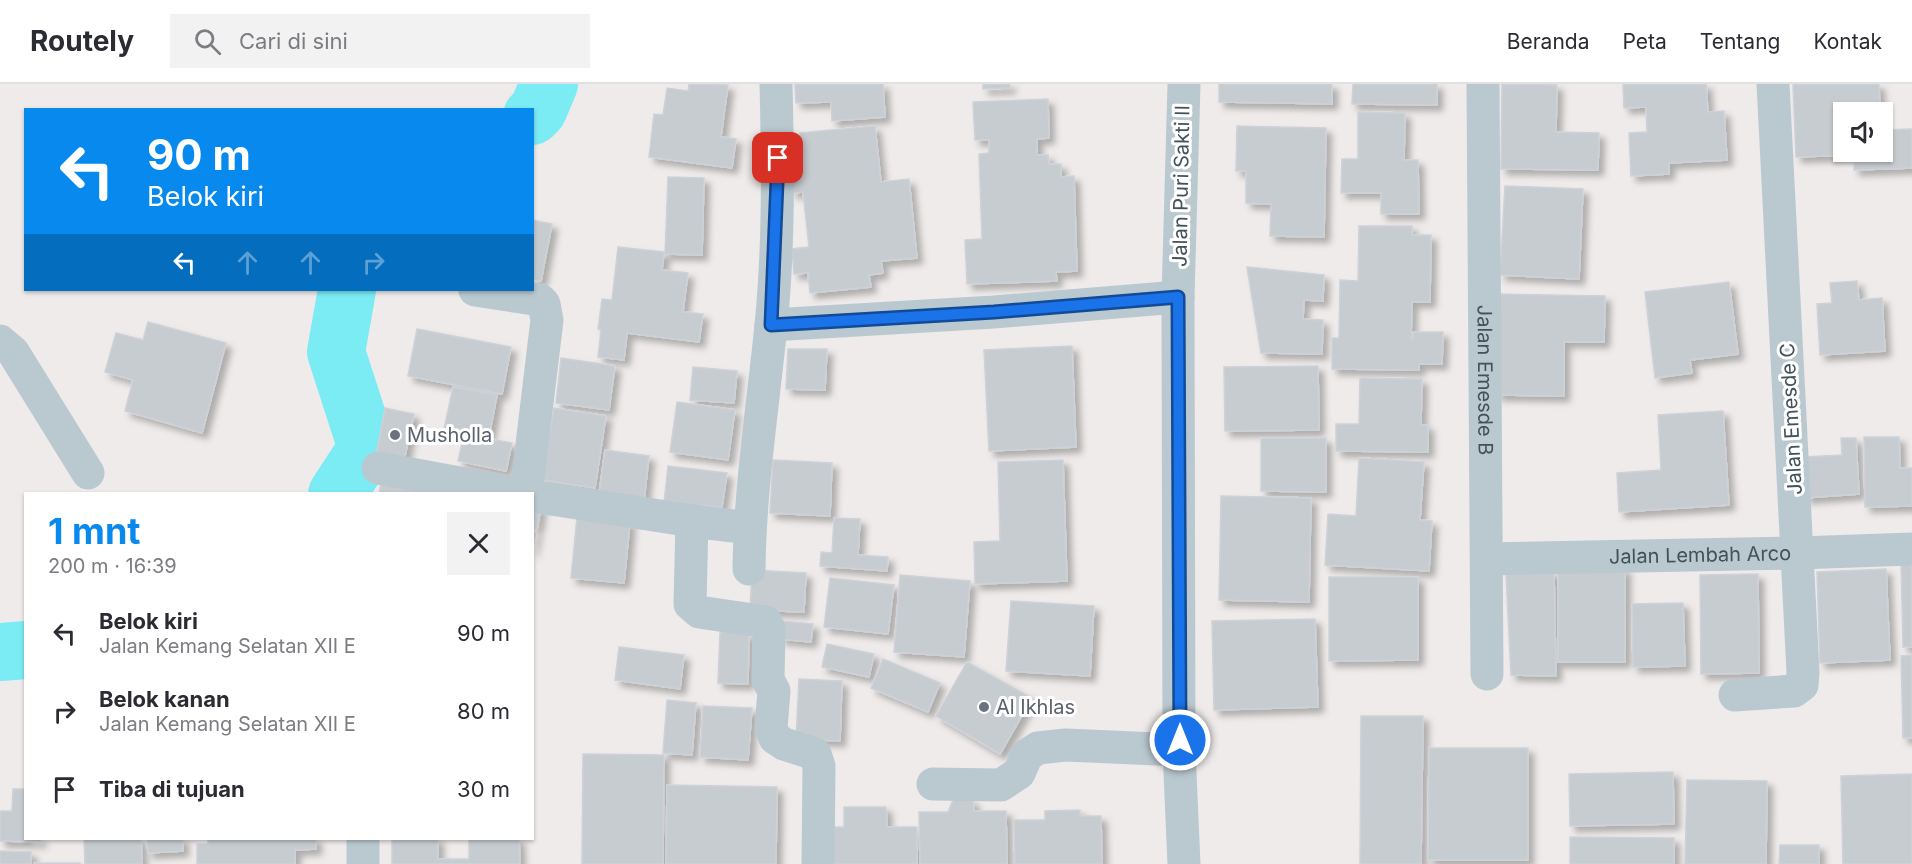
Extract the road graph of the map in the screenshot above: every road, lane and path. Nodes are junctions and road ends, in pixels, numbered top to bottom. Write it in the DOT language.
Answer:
graph roads {
  1 [pos="776,84"];
  2 [pos="1184,84"];
  3 [pos="1483,84"];
  4 [pos="1773,84"];
  5 [pos="482,291"];
  6 [pos="1178,297"];
  7 [pos="771,325"];
  8 [pos="0,341"];
  9 [pos="378,468"];
  10 [pos="88,473"];
  11 [pos="509,492"];
  12 [pos="526,492"];
  13 [pos="534,496"];
  14 [pos="692,521"];
  15 [pos="750,528"];
  16 [pos="1912,549"];
  17 [pos="1798,553"];
  18 [pos="1488,558"];
  19 [pos="749,569"];
  20 [pos="1487,674"];
  21 [pos="1735,694"];
  22 [pos="1179,750"];
  23 [pos="933,784"];
  24 [pos="363,840"];
  25 [pos="363,864"];
  26 [pos="818,864"];
  27 [pos="1184,864"];
  1 -- 7 [label="street"];
  2 -- 6 [label="street, Jalan Puri Sakti II"];
  3 -- 18 [label="street, Jalan Emesde B"];
  4 -- 17 [label="street, Jalan Emesde C"];
  5 -- 12 [label="street"];
  6 -- 7 [label="street"];
  6 -- 22 [label="street, Jalan Puri Sakti II"];
  7 -- 15 [label="street"];
  8 -- 10 [label="street"];
  9 -- 11 [label="street"];
  13 -- 14 [label="street"];
  14 -- 15 [label="street"];
  14 -- 26 [label="street"];
  15 -- 19 [label="street"];
  16 -- 17 [label="street, Jalan Lembah Arco"];
  17 -- 18 [label="street, Jalan Lembah Arco"];
  17 -- 21 [label="street, Jalan Emesde C"];
  18 -- 20 [label="street, Jalan Emesde B"];
  22 -- 23 [label="street"];
  22 -- 27 [label="street, Jalan Puri Sakti II"];
  24 -- 25 [label="street"];
}
